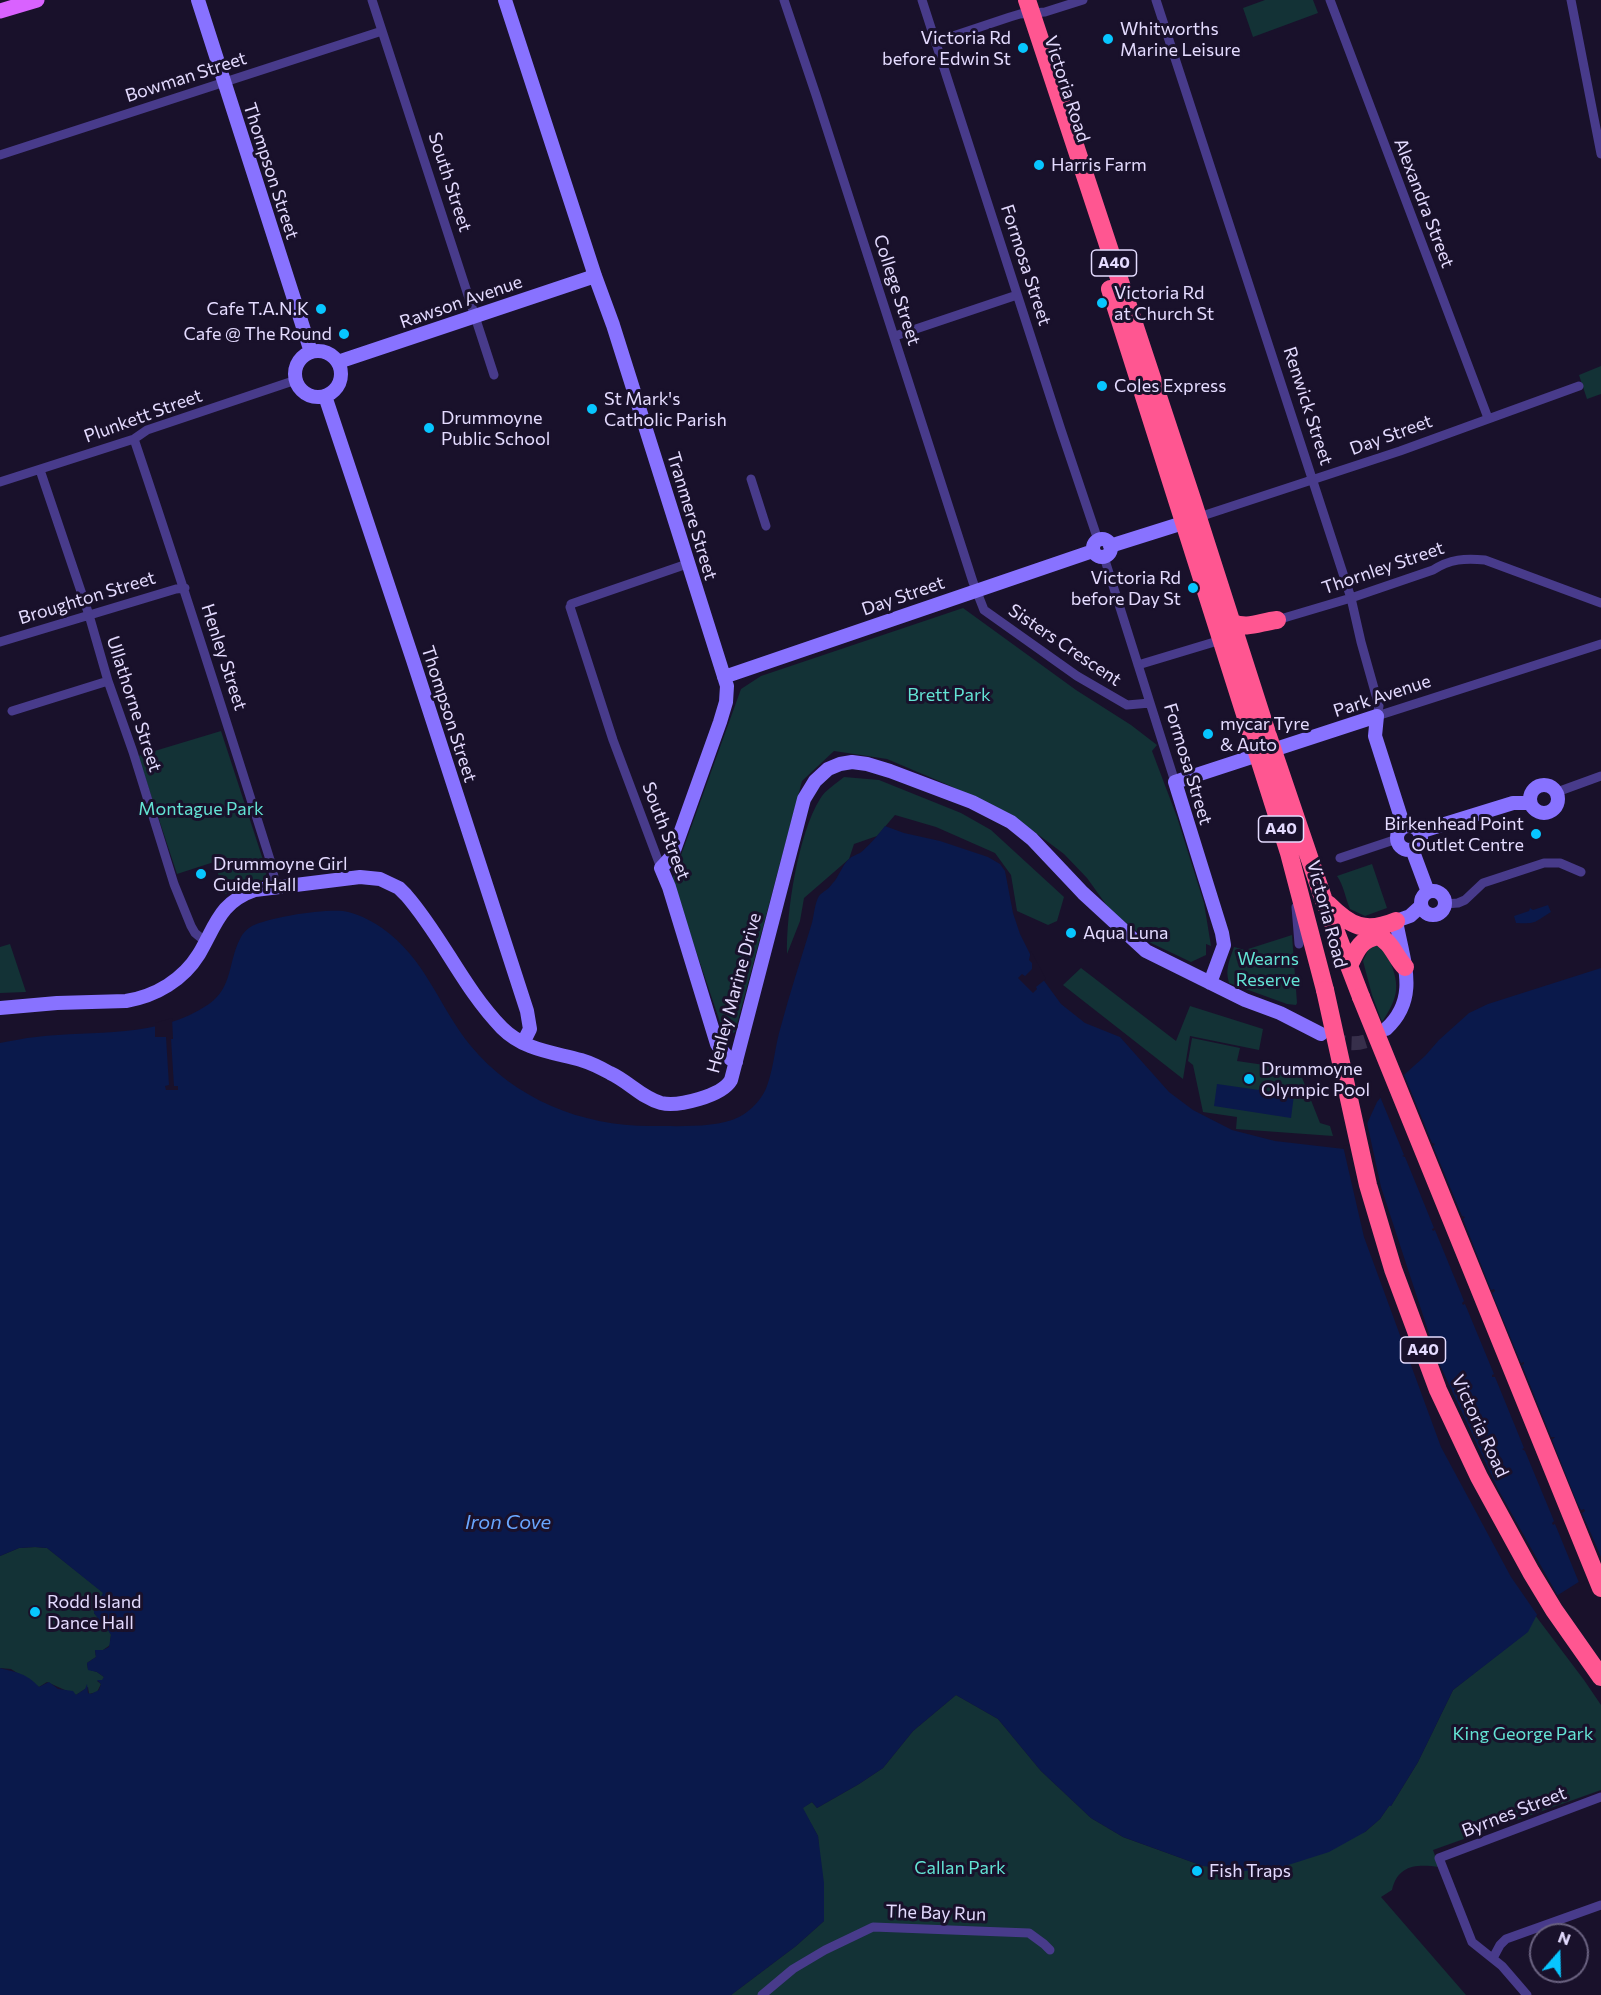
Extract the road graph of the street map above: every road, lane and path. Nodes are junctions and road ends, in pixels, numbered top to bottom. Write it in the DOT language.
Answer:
graph roads {
  1 [pos="36,0"];
  2 [pos="198,0"];
  3 [pos="372,0"];
  4 [pos="505,0"];
  5 [pos="784,0"];
  6 [pos="922,0"];
  7 [pos="1083,0"];
  8 [pos="1156,0"];
  9 [pos="1330,0"];
  10 [pos="1570,0"];
  11 [pos="1024,7"];
  12 [pos="0,11"];
  13 [pos="382,31"];
  14 [pos="936,44"];
  15 [pos="224,82"];
  16 [pos="1601,154"];
  17 [pos="0,155"];
  18 [pos="595,276"];
  19 [pos="1017,295"];
  20 [pos="475,316"];
  21 [pos="895,336"];
  22 [pos="311,352"];
  23 [pos="338,362"];
  24 [pos="494,375"];
  25 [pos="292,381"];
  26 [pos="1580,386"];
  27 [pos="325,396"];
  28 [pos="1488,418"];
  29 [pos="134,439"];
  30 [pos="40,470"];
  31 [pos="751,479"];
  32 [pos="1314,480"];
  33 [pos="0,482"];
  34 [pos="1190,520"];
  35 [pos="766,526"];
  36 [pos="1101,549"];
  37 [pos="687,564"];
  38 [pos="184,588"];
  39 [pos="976,590"];
  40 [pos="1351,598"];
  41 [pos="1601,603"];
  42 [pos="89,615"];
  43 [pos="1276,620"];
  44 [pos="1230,622"];
  45 [pos="1221,640"];
  46 [pos="0,642"];
  47 [pos="1601,644"];
  48 [pos="1138,665"];
  49 [pos="724,677"];
  50 [pos="108,681"];
  51 [pos="1150,703"];
  52 [pos="12,711"];
  53 [pos="1377,716"];
  54 [pos="1266,753"];
  55 [pos="1601,776"];
  56 [pos="1175,782"];
  57 [pos="1557,792"];
  58 [pos="1530,803"];
  59 [pos="1419,832"];
  60 [pos="1401,833"];
  61 [pos="1412,849"];
  62 [pos="1340,858"];
  63 [pos="661,868"];
  64 [pos="1581,872"];
  65 [pos="276,888"];
  66 [pos="1428,892"];
  67 [pos="1323,898"];
  68 [pos="1296,903"];
  69 [pos="1445,904"];
  70 [pos="1424,910"];
  71 [pos="1396,921"];
  72 [pos="206,942"];
  73 [pos="1400,942"];
  74 [pos="1299,944"];
  75 [pos="1350,966"];
  76 [pos="1405,967"];
  77 [pos="1210,983"];
  78 [pos="0,1008"];
  79 [pos="1386,1029"];
  80 [pos="1321,1034"];
  81 [pos="523,1043"];
  82 [pos="736,1062"];
  83 [pos="1601,1588"];
  84 [pos="1601,1677"];
  85 [pos="1601,1797"];
  86 [pos="1601,1905"];
  87 [pos="1050,1950"];
  88 [pos="1493,1958"];
  89 [pos="762,1995"];
  90 [pos="1527,1995"];
  1 -- 12 [label="main road"];
  2 -- 15 [label="street, Thompson Street"];
  3 -- 13 [label="street, South Street"];
  4 -- 18 [label="street, Tranmere Street"];
  5 -- 21 [label="street, College Street"];
  6 -- 14 [label="street, Formosa Street"];
  7 -- 11 [label="street"];
  8 -- 32 [label="street, Renwick Street"];
  9 -- 28 [label="street, Alexandra Street"];
  10 -- 16 [label="street"];
  11 -- 14 [label="street"];
  11 -- 34 [label="highway, Victoria Road / A40"];
  13 -- 15 [label="street, Bowman Street"];
  13 -- 20 [label="street, South Street"];
  14 -- 19 [label="street, Formosa Street"];
  15 -- 17 [label="street, Bowman Street"];
  15 -- 22 [label="street, Thompson Street"];
  18 -- 20 [label="street, Rawson Avenue"];
  18 -- 37 [label="street, Tranmere Street"];
  19 -- 21 [label="street"];
  19 -- 36 [label="street, Formosa Street"];
  20 -- 23 [label="street, Rawson Avenue"];
  20 -- 24 [label="street, South Street"];
  21 -- 39 [label="street, College Street"];
  22 -- 23 [label="street"];
  22 -- 25 [label="street"];
  23 -- 27 [label="street"];
  25 -- 27 [label="street"];
  25 -- 29 [label="street, Plunkett Street"];
  26 -- 28 [label="street, Day Street"];
  27 -- 81 [label="street, Thompson Street"];
  28 -- 32 [label="street, Day Street"];
  29 -- 30 [label="street, Plunkett Street"];
  29 -- 38 [label="street, Henley Street"];
  30 -- 33 [label="street, Plunkett Street"];
  30 -- 42 [label="street, Ullathorne Street"];
  31 -- 35 [label="street"];
  32 -- 34 [label="street, Day Street"];
  32 -- 40 [label="street, Renwick Street"];
  34 -- 36 [label="street, Day Street"];
  34 -- 44 [label="highway, Victoria Road / A40"];
  34 -- 45 [label="highway, Victoria Road / A40"];
  36 -- 39 [label="street, Day Street"];
  36 -- 48 [label="street, Formosa Street"];
  37 -- 49 [label="street, Tranmere Street"];
  37 -- 63 [label="street, South Street"];
  38 -- 42 [label="street, Broughton Street"];
  38 -- 65 [label="street, Henley Street"];
  39 -- 49 [label="street, Day Street"];
  39 -- 51 [label="street, Sisters Crescent"];
  40 -- 41 [label="street, Thornley Street"];
  40 -- 43 [label="street, Thornley Street"];
  40 -- 53 [label="street, Renwick Street"];
  42 -- 46 [label="street, Broughton Street"];
  42 -- 50 [label="street, Ullathorne Street"];
  43 -- 44 [label="highway"];
  44 -- 54 [label="highway, Victoria Road / A40"];
  45 -- 48 [label="street"];
  45 -- 54 [label="highway, Victoria Road / A40"];
  47 -- 53 [label="street, Park Avenue"];
  48 -- 51 [label="street, Formosa Street"];
  49 -- 63 [label="street, Tranmere Street"];
  50 -- 52 [label="street"];
  50 -- 72 [label="street, Ullathorne Street"];
  51 -- 56 [label="street, Formosa Street"];
  53 -- 54 [label="street, Park Avenue"];
  53 -- 60 [label="street, Renwick Street"];
  54 -- 56 [label="street, Park Avenue"];
  54 -- 67 [label="highway, Victoria Road / A40"];
  54 -- 84 [label="highway, Victoria Road / A40, bridge"];
  55 -- 57 [label="street"];
  56 -- 77 [label="street, Formosa Street"];
  57 -- 58 [label="street"];
  57 -- 58 [label="street"];
  58 -- 59 [label="street"];
  59 -- 60 [label="street"];
  59 -- 61 [label="street"];
  60 -- 61 [label="street"];
  60 -- 62 [label="street"];
  61 -- 66 [label="street"];
  63 -- 82 [label="street, South Street"];
  64 -- 69 [label="street"];
  65 -- 72 [label="street, Henley Marine Drive"];
  65 -- 81 [label="street, Henley Marine Drive"];
  66 -- 69 [label="street"];
  66 -- 70 [label="street"];
  67 -- 71 [label="highway"];
  67 -- 75 [label="highway, Victoria Road / A40"];
  68 -- 74 [label="street"];
  69 -- 70 [label="street"];
  70 -- 71 [label="street"];
  70 -- 73 [label="street"];
  71 -- 73 [label="street"];
  72 -- 78 [label="street, Henley Marine Drive"];
  73 -- 76 [label="street"];
  75 -- 76 [label="highway"];
  75 -- 83 [label="highway, Victoria Road / A40, bridge"];
  76 -- 79 [label="street"];
  77 -- 80 [label="street, Henley Marine Drive"];
  77 -- 82 [label="street, Henley Marine Drive"];
  81 -- 82 [label="street, Henley Marine Drive"];
  85 -- 88 [label="street, Byrnes Street"];
  86 -- 88 [label="street"];
  87 -- 89 [label="street, The Bay Run"];
  88 -- 90 [label="street"];
}
